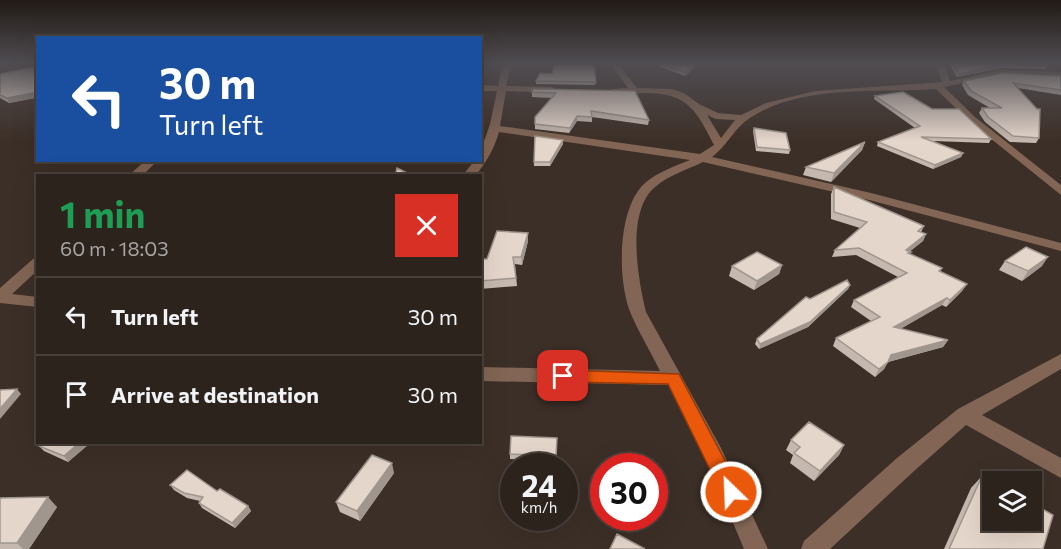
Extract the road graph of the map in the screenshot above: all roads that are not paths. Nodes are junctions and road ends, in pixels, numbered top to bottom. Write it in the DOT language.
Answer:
graph roads {
  1 [pos="499,89"];
  2 [pos="541,90"];
  3 [pos="567,90"];
  4 [pos="871,90"];
  5 [pos="946,90"];
  6 [pos="600,91"];
  7 [pos="634,91"];
  8 [pos="698,105"];
  9 [pos="744,118"];
  10 [pos="494,128"];
  11 [pos="720,146"];
  12 [pos="702,158"];
  13 [pos="482,159"];
  14 [pos="151,162"];
  15 [pos="480,162"];
  16 [pos="136,174"];
  17 [pos="470,174"];
  18 [pos="1061,191"];
  19 [pos="1061,247"];
  20 [pos="36,264"];
  21 [pos="0,297"];
  22 [pos="36,302"];
  23 [pos="1061,361"];
  24 [pos="482,374"];
  25 [pos="673,378"];
  26 [pos="965,415"];
  27 [pos="1061,469"];
  28 [pos="756,549"];
  29 [pos="813,549"];
  1 -- 10 [label="street"];
  2 -- 3 [label="street"];
  4 -- 9 [label="street"];
  5 -- 18 [label="street"];
  6 -- 7 [label="street"];
  7 -- 8 [label="street"];
  8 -- 9 [label="street"];
  8 -- 11 [label="street"];
  9 -- 11 [label="street"];
  10 -- 12 [label="street"];
  10 -- 13 [label="street"];
  11 -- 12 [label="street"];
  12 -- 19 [label="street"];
  12 -- 25 [label="street"];
  14 -- 16 [label="street"];
  15 -- 17 [label="street"];
  20 -- 21 [label="street"];
  21 -- 22 [label="street"];
  23 -- 26 [label="street"];
  24 -- 25 [label="street"];
  25 -- 28 [label="street"];
  26 -- 27 [label="street"];
  26 -- 29 [label="street"];
}
